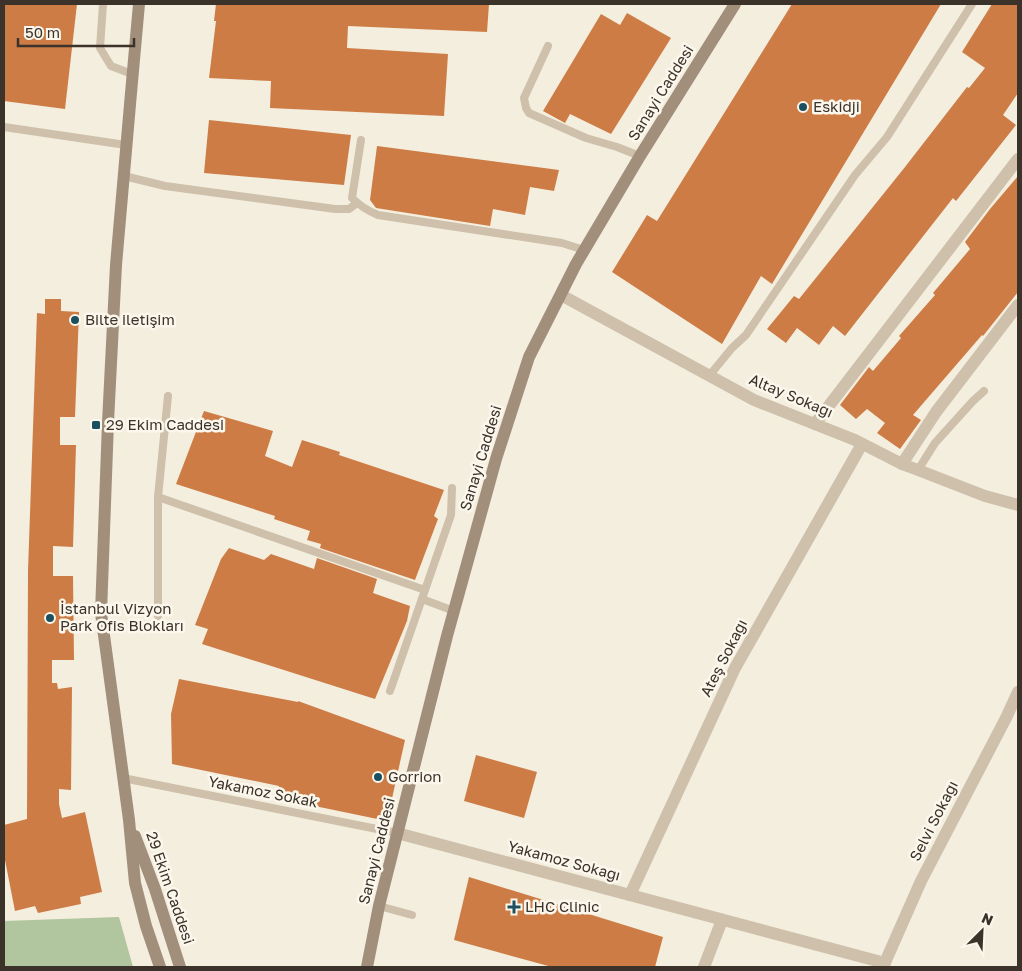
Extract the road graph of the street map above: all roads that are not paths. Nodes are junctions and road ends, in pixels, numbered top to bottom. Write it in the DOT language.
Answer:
graph roads {
  1 [pos="103,4"];
  2 [pos="139,4"];
  3 [pos="735,4"];
  4 [pos="972,4"];
  5 [pos="548,46"];
  6 [pos="132,74"];
  7 [pos="4,127"];
  8 [pos="361,140"];
  9 [pos="126,145"];
  10 [pos="640,156"];
  11 [pos="1018,159"];
  12 [pos="124,176"];
  13 [pos="357,203"];
  14 [pos="584,250"];
  15 [pos="561,294"];
  16 [pos="1018,305"];
  17 [pos="709,376"];
  18 [pos="984,391"];
  19 [pos="168,396"];
  20 [pos="815,424"];
  21 [pos="862,444"];
  22 [pos="902,464"];
  23 [pos="918,470"];
  24 [pos="452,488"];
  25 [pos="158,497"];
  26 [pos="1018,504"];
  27 [pos="425,590"];
  28 [pos="422,599"];
  29 [pos="454,611"];
  30 [pos="158,616"];
  31 [pos="390,691"];
  32 [pos="1018,692"];
  33 [pos="123,778"];
  34 [pos="129,820"];
  35 [pos="397,833"];
  36 [pos="630,895"];
  37 [pos="379,906"];
  38 [pos="412,915"];
  39 [pos="722,920"];
  40 [pos="884,965"];
  41 [pos="160,967"];
  42 [pos="180,967"];
  43 [pos="367,967"];
  44 [pos="704,967"];
  1 -- 6 [label="lane"];
  2 -- 6 [label="main road, 29 Ekim Caddesi"];
  3 -- 10 [label="main road, Sanayi Caddesi"];
  4 -- 17 [label="lane"];
  5 -- 10 [label="lane"];
  6 -- 9 [label="main road, 29 Ekim Caddesi"];
  7 -- 9 [label="lane"];
  8 -- 13 [label="lane"];
  9 -- 12 [label="main road, 29 Ekim Caddesi"];
  10 -- 14 [label="main road, Sanayi Caddesi"];
  11 -- 20 [label="street"];
  12 -- 13 [label="lane"];
  12 -- 33 [label="main road, 29 Ekim Caddesi"];
  13 -- 14 [label="lane"];
  14 -- 15 [label="main road, Sanayi Caddesi"];
  15 -- 17 [label="street, Altay Sokağı"];
  15 -- 29 [label="main road, Sanayi Caddesi"];
  16 -- 22 [label="street"];
  17 -- 20 [label="street, Altay Sokağı"];
  18 -- 23 [label="lane"];
  19 -- 25 [label="lane"];
  20 -- 21 [label="street, Altay Sokağı"];
  21 -- 22 [label="street, Altay Sokağı"];
  21 -- 36 [label="street, Ateş Sokağı"];
  22 -- 23 [label="street, Altay Sokağı"];
  23 -- 26 [label="street, Altay Sokağı"];
  24 -- 27 [label="lane"];
  25 -- 27 [label="lane"];
  25 -- 30 [label="lane"];
  27 -- 28 [label="lane"];
  28 -- 29 [label="lane"];
  28 -- 31 [label="lane"];
  29 -- 35 [label="main road, Sanayi Caddesi"];
  32 -- 40 [label="street, Selvi Sokağı"];
  33 -- 34 [label="main road, 29 Ekim Caddesi"];
  33 -- 35 [label="lane, Yakamoz Sokak"];
  34 -- 41 [label="main road, 29 Ekim Caddesi"];
  34 -- 42 [label="main road, 29 Ekim Caddesi"];
  35 -- 36 [label="street, Yakamoz Sokağı"];
  35 -- 37 [label="main road, Sanayi Caddesi"];
  36 -- 39 [label="street, Yakamoz Sokağı"];
  37 -- 38 [label="lane"];
  37 -- 43 [label="main road, Sanayi Caddesi"];
  39 -- 40 [label="street, Yakamoz Sokağı"];
  39 -- 44 [label="street"];
}
